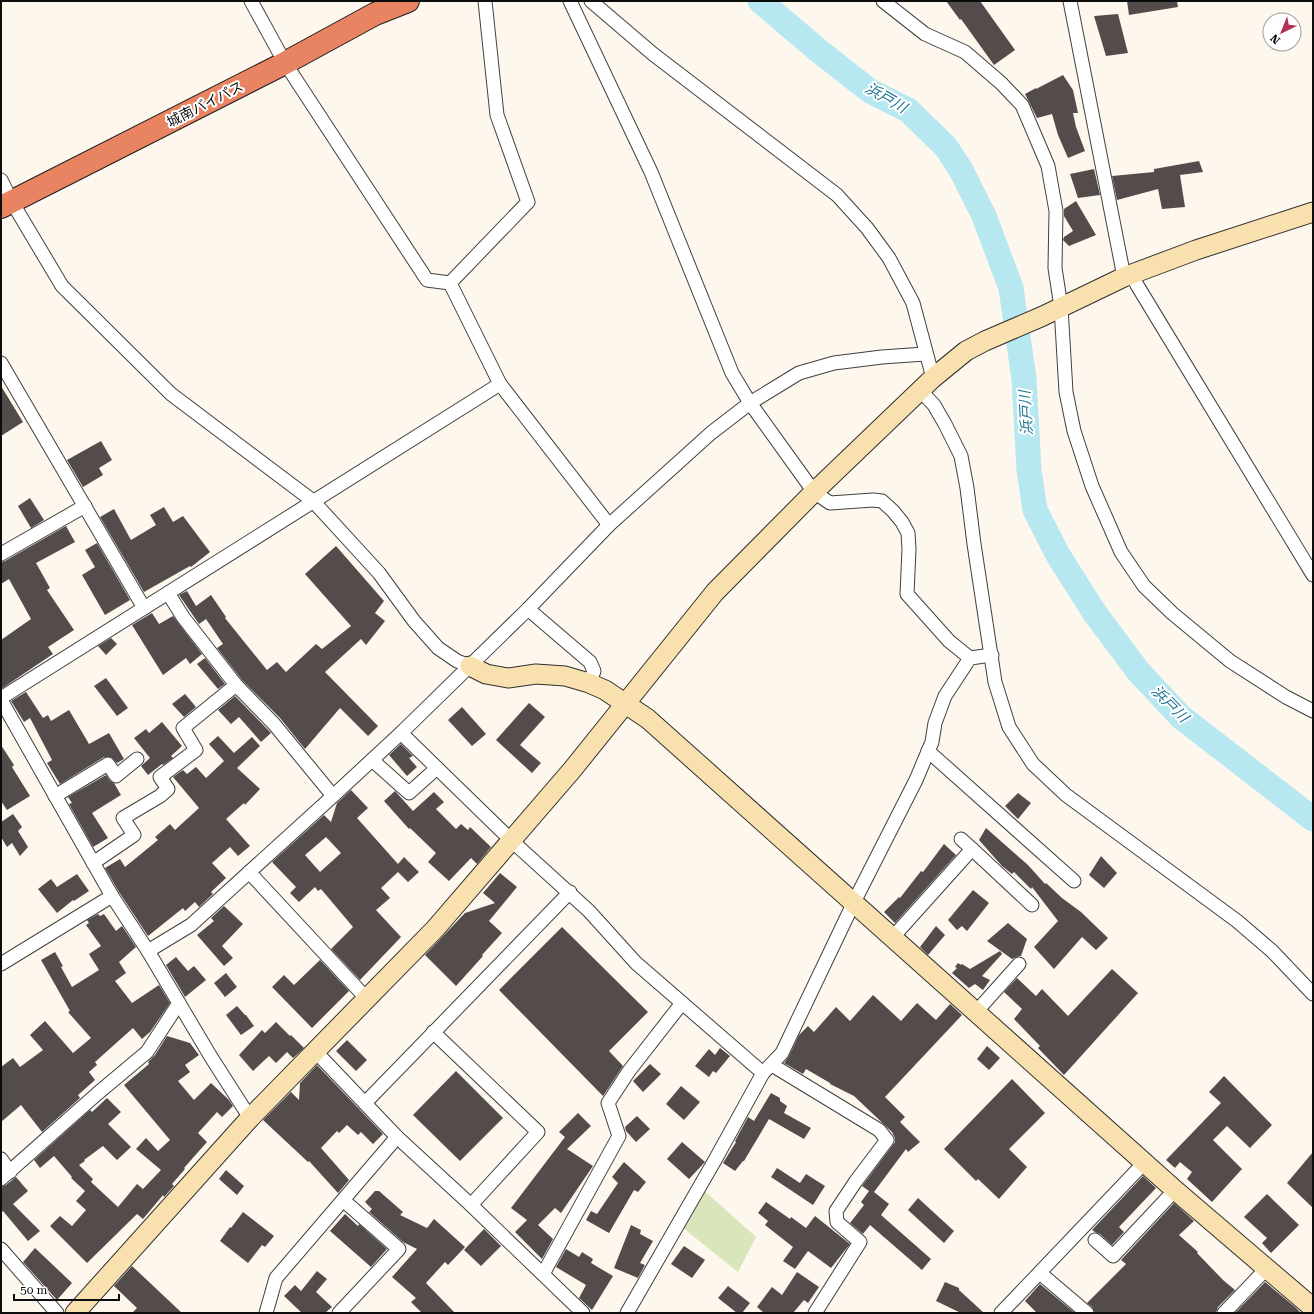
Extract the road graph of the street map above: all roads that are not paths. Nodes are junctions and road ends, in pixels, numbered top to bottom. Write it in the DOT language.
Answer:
graph roads {
  1 [pos="251,1"];
  2 [pos="408,1"];
  3 [pos="485,1"];
  4 [pos="570,1"];
  5 [pos="591,1"];
  6 [pos="883,1"];
  7 [pos="1070,1"];
  8 [pos="285,63"];
  9 [pos="1,180"];
  10 [pos="6,204"];
  11 [pos="1313,212"];
  12 [pos="1128,276"];
  13 [pos="450,283"];
  14 [pos="1061,307"];
  15 [pos="925,354"];
  16 [pos="1,362"];
  17 [pos="500,384"];
  18 [pos="926,384"];
  19 [pos="750,403"];
  20 [pos="814,492"];
  21 [pos="313,501"];
  22 [pos="85,506"];
  23 [pos="609,525"];
  24 [pos="1,554"];
  25 [pos="1313,575"];
  26 [pos="168,593"];
  27 [pos="144,608"];
  28 [pos="528,609"];
  29 [pos="992,655"];
  30 [pos="970,658"];
  31 [pos="470,666"];
  32 [pos="589,683"];
  33 [pos="236,685"];
  34 [pos="1,699"];
  35 [pos="627,704"];
  36 [pos="1313,711"];
  37 [pos="401,733"];
  38 [pos="928,751"];
  39 [pos="137,759"];
  40 [pos="372,760"];
  41 [pos="437,768"];
  42 [pos="55,796"];
  43 [pos="333,796"];
  44 [pos="961,839"];
  45 [pos="512,841"];
  46 [pos="972,849"];
  47 [pos="93,863"];
  48 [pos="248,872"];
  49 [pos="1074,881"];
  50 [pos="570,892"];
  51 [pos="112,896"];
  52 [pos="854,902"];
  53 [pos="1032,904"];
  54 [pos="893,937"];
  55 [pos="148,951"];
  56 [pos="1,964"];
  57 [pos="1018,964"];
  58 [pos="1313,994"];
  59 [pos="368,999"];
  60 [pos="178,1003"];
  61 [pos="682,1003"];
  62 [pos="976,1012"];
  63 [pos="433,1032"];
  64 [pos="316,1052"];
  65 [pos="768,1069"];
  66 [pos="364,1103"];
  67 [pos="250,1118"];
  68 [pos="397,1137"];
  69 [pos="1,1159"];
  70 [pos="1145,1162"];
  71 [pos="5,1175"];
  72 [pos="1175,1190"];
  73 [pos="343,1200"];
  74 [pos="471,1205"];
  75 [pos="1095,1240"];
  76 [pos="1,1249"];
  77 [pos="1267,1268"];
  78 [pos="1040,1273"];
  79 [pos="543,1274"];
  80 [pos="1313,1308"];
  81 [pos="1003,1312"];
  82 [pos="57,1313"];
  83 [pos="75,1313"];
  84 [pos="266,1313"];
  85 [pos="339,1313"];
  86 [pos="583,1313"];
  87 [pos="627,1313"];
  88 [pos="815,1313"];
  89 [pos="1086,1313"];
  90 [pos="1224,1313"];
  1 -- 8 [label="street"];
  2 -- 8 [label="highway, 城南バイパス"];
  3 -- 13 [label="street"];
  4 -- 19 [label="street"];
  5 -- 15 [label="street"];
  6 -- 14 [label="street"];
  7 -- 12 [label="street"];
  8 -- 10 [label="highway, 城南バイパス"];
  8 -- 13 [label="street"];
  9 -- 10 [label="street"];
  10 -- 21 [label="street"];
  11 -- 12 [label="street"];
  12 -- 14 [label="street"];
  12 -- 25 [label="street"];
  13 -- 17 [label="street"];
  14 -- 18 [label="street"];
  14 -- 36 [label="street"];
  15 -- 18 [label="street"];
  15 -- 19 [label="street"];
  16 -- 22 [label="street"];
  17 -- 21 [label="street"];
  17 -- 23 [label="street"];
  18 -- 20 [label="street"];
  18 -- 29 [label="street"];
  19 -- 20 [label="street"];
  19 -- 23 [label="street"];
  20 -- 30 [label="street"];
  20 -- 35 [label="street"];
  21 -- 26 [label="street"];
  21 -- 31 [label="street"];
  22 -- 24 [label="street"];
  22 -- 27 [label="street"];
  23 -- 28 [label="street"];
  26 -- 27 [label="street"];
  26 -- 33 [label="street"];
  27 -- 34 [label="street"];
  28 -- 31 [label="street"];
  28 -- 32 [label="street"];
  29 -- 30 [label="street"];
  29 -- 58 [label="street"];
  30 -- 38 [label="street"];
  31 -- 32 [label="street"];
  31 -- 37 [label="street"];
  32 -- 35 [label="street"];
  33 -- 43 [label="street"];
  33 -- 47 [label="street"];
  34 -- 42 [label="street"];
  35 -- 45 [label="street"];
  35 -- 52 [label="street"];
  37 -- 40 [label="street"];
  37 -- 41 [label="street"];
  38 -- 49 [label="street"];
  38 -- 52 [label="street"];
  39 -- 42 [label="street"];
  40 -- 41 [label="street"];
  40 -- 43 [label="street"];
  41 -- 45 [label="street"];
  42 -- 47 [label="street"];
  43 -- 48 [label="street"];
  44 -- 46 [label="street"];
  45 -- 50 [label="street"];
  45 -- 59 [label="street"];
  46 -- 53 [label="street"];
  46 -- 54 [label="street"];
  47 -- 51 [label="street"];
  48 -- 55 [label="street"];
  48 -- 59 [label="street"];
  50 -- 61 [label="street"];
  50 -- 63 [label="street"];
  51 -- 55 [label="street"];
  51 -- 56 [label="street"];
  52 -- 54 [label="street"];
  52 -- 65 [label="street"];
  54 -- 62 [label="street"];
  55 -- 60 [label="street"];
  57 -- 62 [label="street"];
  59 -- 64 [label="street"];
  60 -- 67 [label="street"];
  60 -- 71 [label="street"];
  61 -- 65 [label="street"];
  61 -- 79 [label="street"];
  62 -- 70 [label="street"];
  63 -- 66 [label="street"];
  63 -- 74 [label="street"];
  64 -- 66 [label="street"];
  64 -- 67 [label="street"];
  65 -- 87 [label="street"];
  65 -- 88 [label="street"];
  66 -- 68 [label="street"];
  67 -- 83 [label="street"];
  68 -- 73 [label="street"];
  68 -- 74 [label="street"];
  69 -- 71 [label="street"];
  70 -- 72 [label="street"];
  70 -- 78 [label="street"];
  72 -- 75 [label="street"];
  72 -- 77 [label="street"];
  73 -- 84 [label="street"];
  73 -- 85 [label="street"];
  74 -- 79 [label="street"];
  76 -- 82 [label="street"];
  77 -- 80 [label="street"];
  77 -- 90 [label="street"];
  78 -- 81 [label="street"];
  78 -- 89 [label="street"];
  79 -- 86 [label="street"];
}
